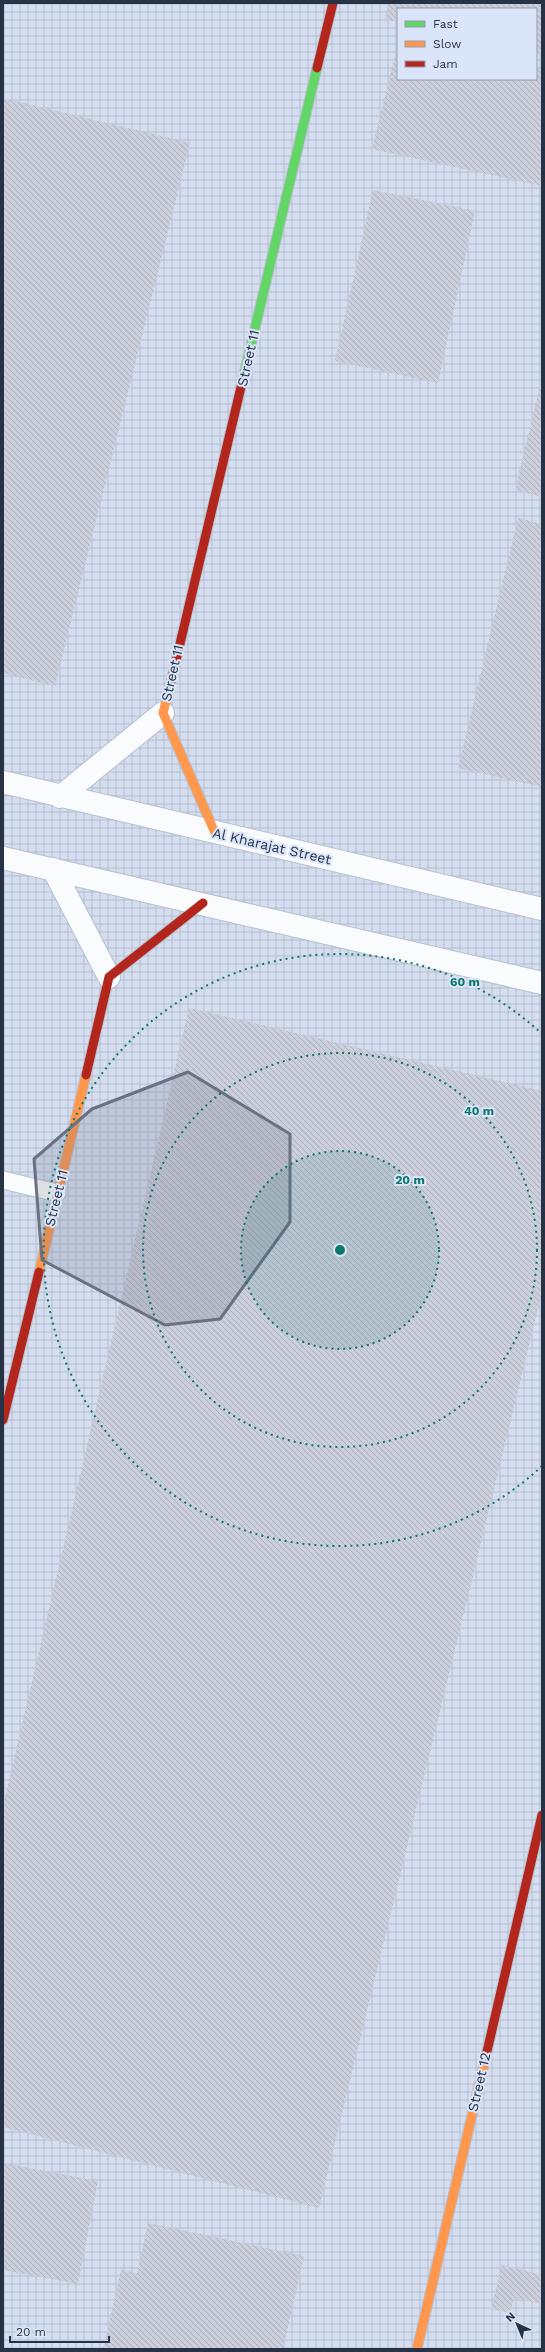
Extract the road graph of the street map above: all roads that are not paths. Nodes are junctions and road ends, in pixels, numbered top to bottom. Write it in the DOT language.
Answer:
graph roads {
  1 [pos="333,3"];
  2 [pos="163,713"];
  3 [pos="3,782"];
  4 [pos="60,797"];
  5 [pos="215,833"];
  6 [pos="3,858"];
  7 [pos="53,869"];
  8 [pos="203,903"];
  9 [pos="542,909"];
  10 [pos="109,977"];
  11 [pos="542,983"];
  12 [pos="3,1180"];
  13 [pos="57,1193"];
  14 [pos="3,1420"];
  15 [pos="542,1815"];
  16 [pos="417,2349"];
  1 -- 2 [label="street, Street 11"];
  2 -- 4 [label="street, Street 11"];
  2 -- 5 [label="street, Street 11"];
  3 -- 4 [label="street, Al Kharajat Street"];
  4 -- 5 [label="street, Al Kharajat Street"];
  5 -- 9 [label="street, Al Kharajat Street"];
  6 -- 7 [label="street"];
  7 -- 8 [label="street"];
  7 -- 10 [label="street"];
  8 -- 10 [label="street"];
  8 -- 11 [label="street"];
  10 -- 13 [label="street, Street 11"];
  12 -- 13 [label="lane"];
  13 -- 14 [label="street, Street 11"];
  15 -- 16 [label="street, Street 12"];
}
